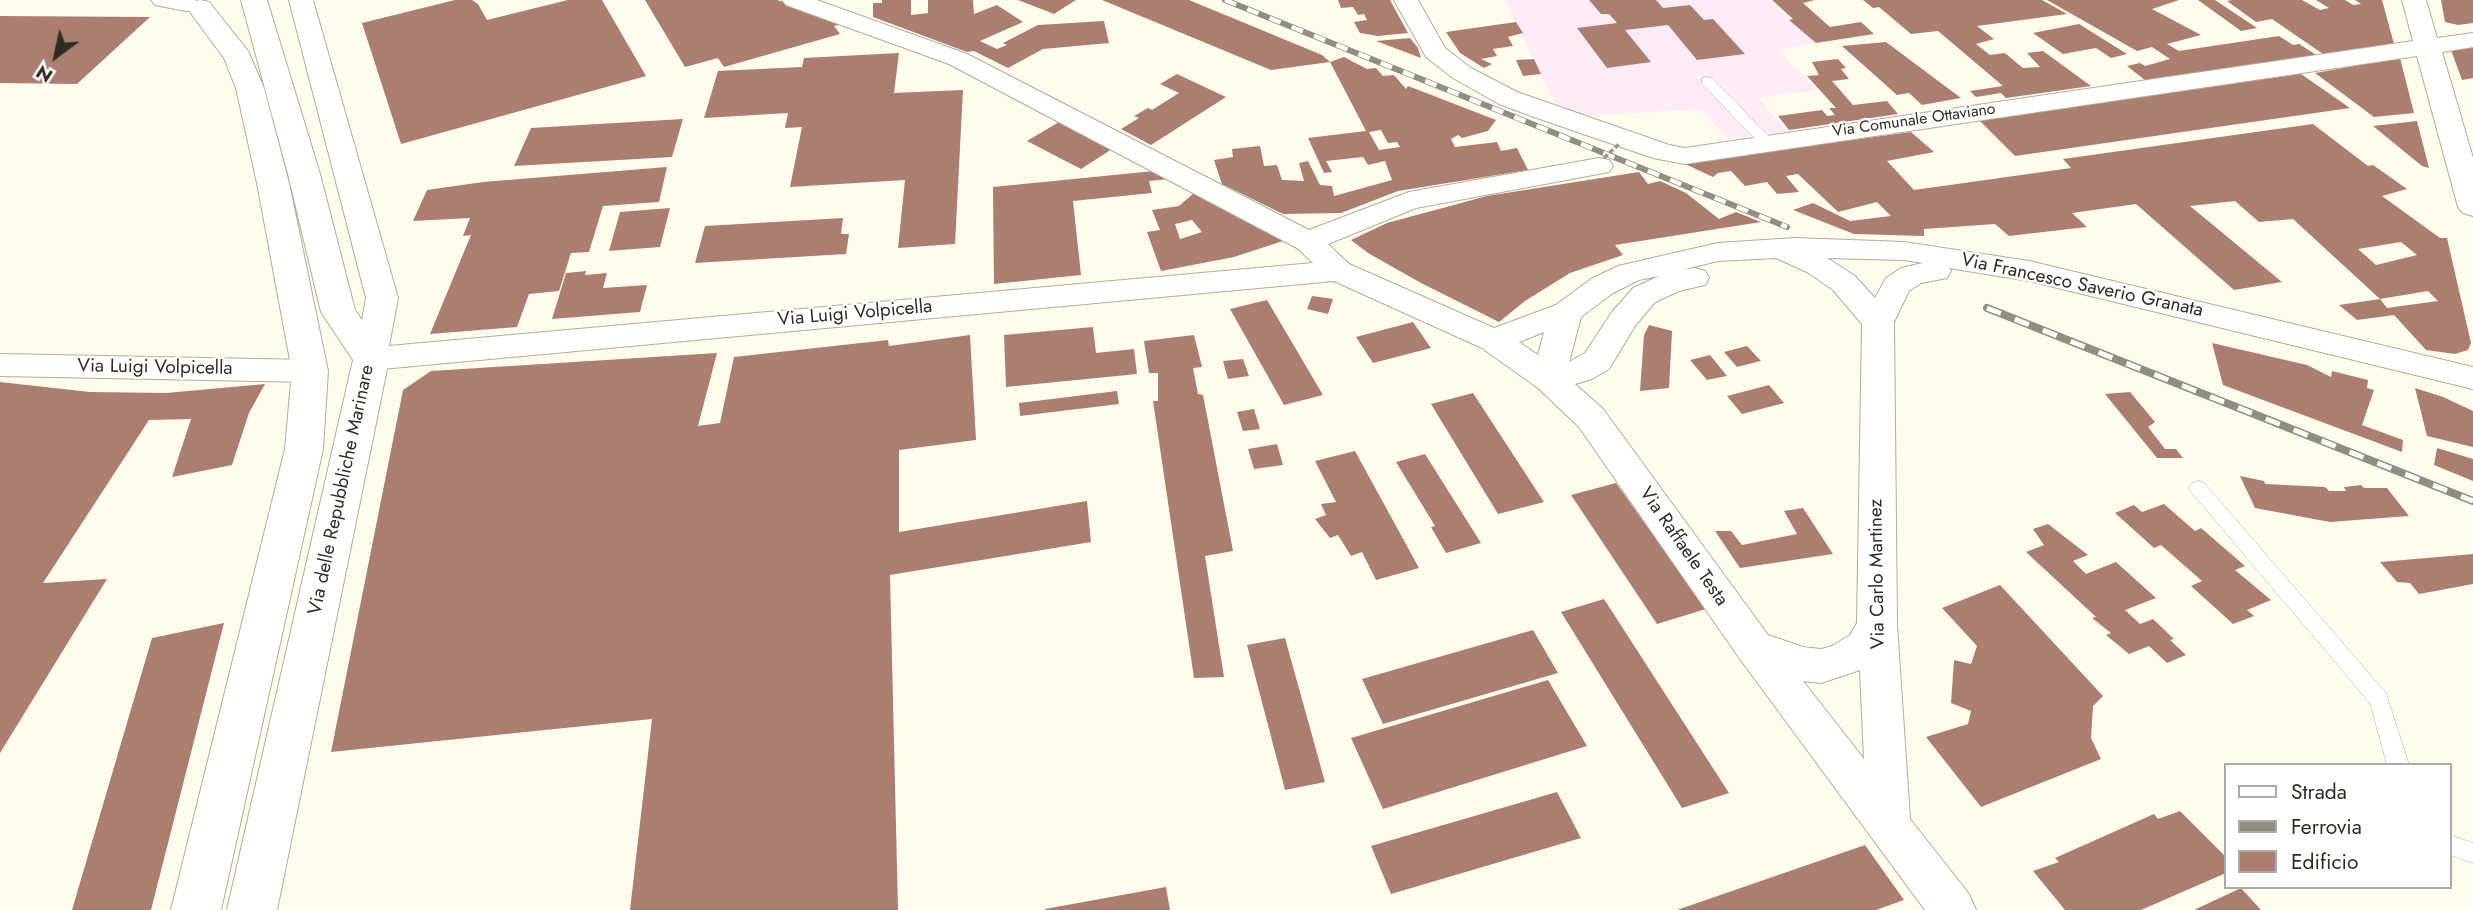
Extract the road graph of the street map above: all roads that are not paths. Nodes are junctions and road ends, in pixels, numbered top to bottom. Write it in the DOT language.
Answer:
graph roads {
  1 [pos="243,0"];
  2 [pos="254,0"];
  3 [pos="301,0"];
  4 [pos="794,0"];
  5 [pos="1406,0"];
  6 [pos="2414,0"];
  7 [pos="183,3"];
  8 [pos="2473,40"];
  9 [pos="2429,46"];
  10 [pos="1707,81"];
  11 [pos="1767,143"];
  12 [pos="2465,151"];
  13 [pos="1602,162"];
  14 [pos="2473,207"];
  15 [pos="1308,242"];
  16 [pos="1770,247"];
  17 [pos="1820,266"];
  18 [pos="1338,271"];
  19 [pos="1936,271"];
  20 [pos="1567,312"];
  21 [pos="1878,322"];
  22 [pos="1493,340"];
  23 [pos="372,359"];
  24 [pos="0,365"];
  25 [pos="310,371"];
  26 [pos="2473,378"];
  27 [pos="1550,380"];
  28 [pos="2473,392"];
  29 [pos="2199,488"];
  30 [pos="1877,625"];
  31 [pos="1754,647"];
  32 [pos="2397,763"];
  33 [pos="1889,826"];
  34 [pos="2452,846"];
  35 [pos="2473,853"];
  36 [pos="196,910"];
  37 [pos="252,910"];
  38 [pos="1953,910"];
  1 -- 7 [label="main road"];
  2 -- 23 [label="main road, Via delle Repubbliche Marinare"];
  3 -- 23 [label="street"];
  4 -- 15 [label="street"];
  5 -- 11 [label="street, Via Comunale Ottaviano"];
  6 -- 9 [label="street"];
  7 -- 25 [label="main road"];
  8 -- 9 [label="street, Via Comunale Ottaviano"];
  9 -- 11 [label="street, Via Comunale Ottaviano"];
  9 -- 12 [label="street"];
  10 -- 11 [label="lane"];
  12 -- 14 [label="street"];
  13 -- 15 [label="street"];
  15 -- 18 [label="street"];
  16 -- 17 [label="street"];
  16 -- 20 [label="street, Via Francesco Saverio Granata"];
  16 -- 26 [label="street, Via Francesco Saverio Granata"];
  17 -- 19 [label="street, Via Francesco Saverio Granata"];
  17 -- 21 [label="street"];
  17 -- 27 [label="street, Via Francesco Saverio Granata"];
  18 -- 22 [label="street, Via Raffaele Testa"];
  18 -- 23 [label="street, Via Luigi Volpicella"];
  19 -- 21 [label="street, Via Carlo Martinez"];
  19 -- 28 [label="street, Via Francesco Saverio Granata"];
  20 -- 22 [label="street, Via Francesco Saverio Granata"];
  20 -- 27 [label="street"];
  21 -- 30 [label="street, Via Carlo Martinez"];
  22 -- 27 [label="street, Via Raffaele Testa"];
  23 -- 37 [label="main road, Via delle Repubbliche Marinare"];
  24 -- 25 [label="street, Via Luigi Volpicella"];
  25 -- 36 [label="main road"];
  27 -- 31 [label="street, Via Raffaele Testa"];
  29 -- 32 [label="lane"];
  30 -- 31 [label="street"];
  30 -- 33 [label="street, Via Carlo Martinez"];
  31 -- 33 [label="street, Via Raffaele Testa"];
  33 -- 38 [label="street, Via Raffaele Testa"];
  34 -- 35 [label="lane"];
}
